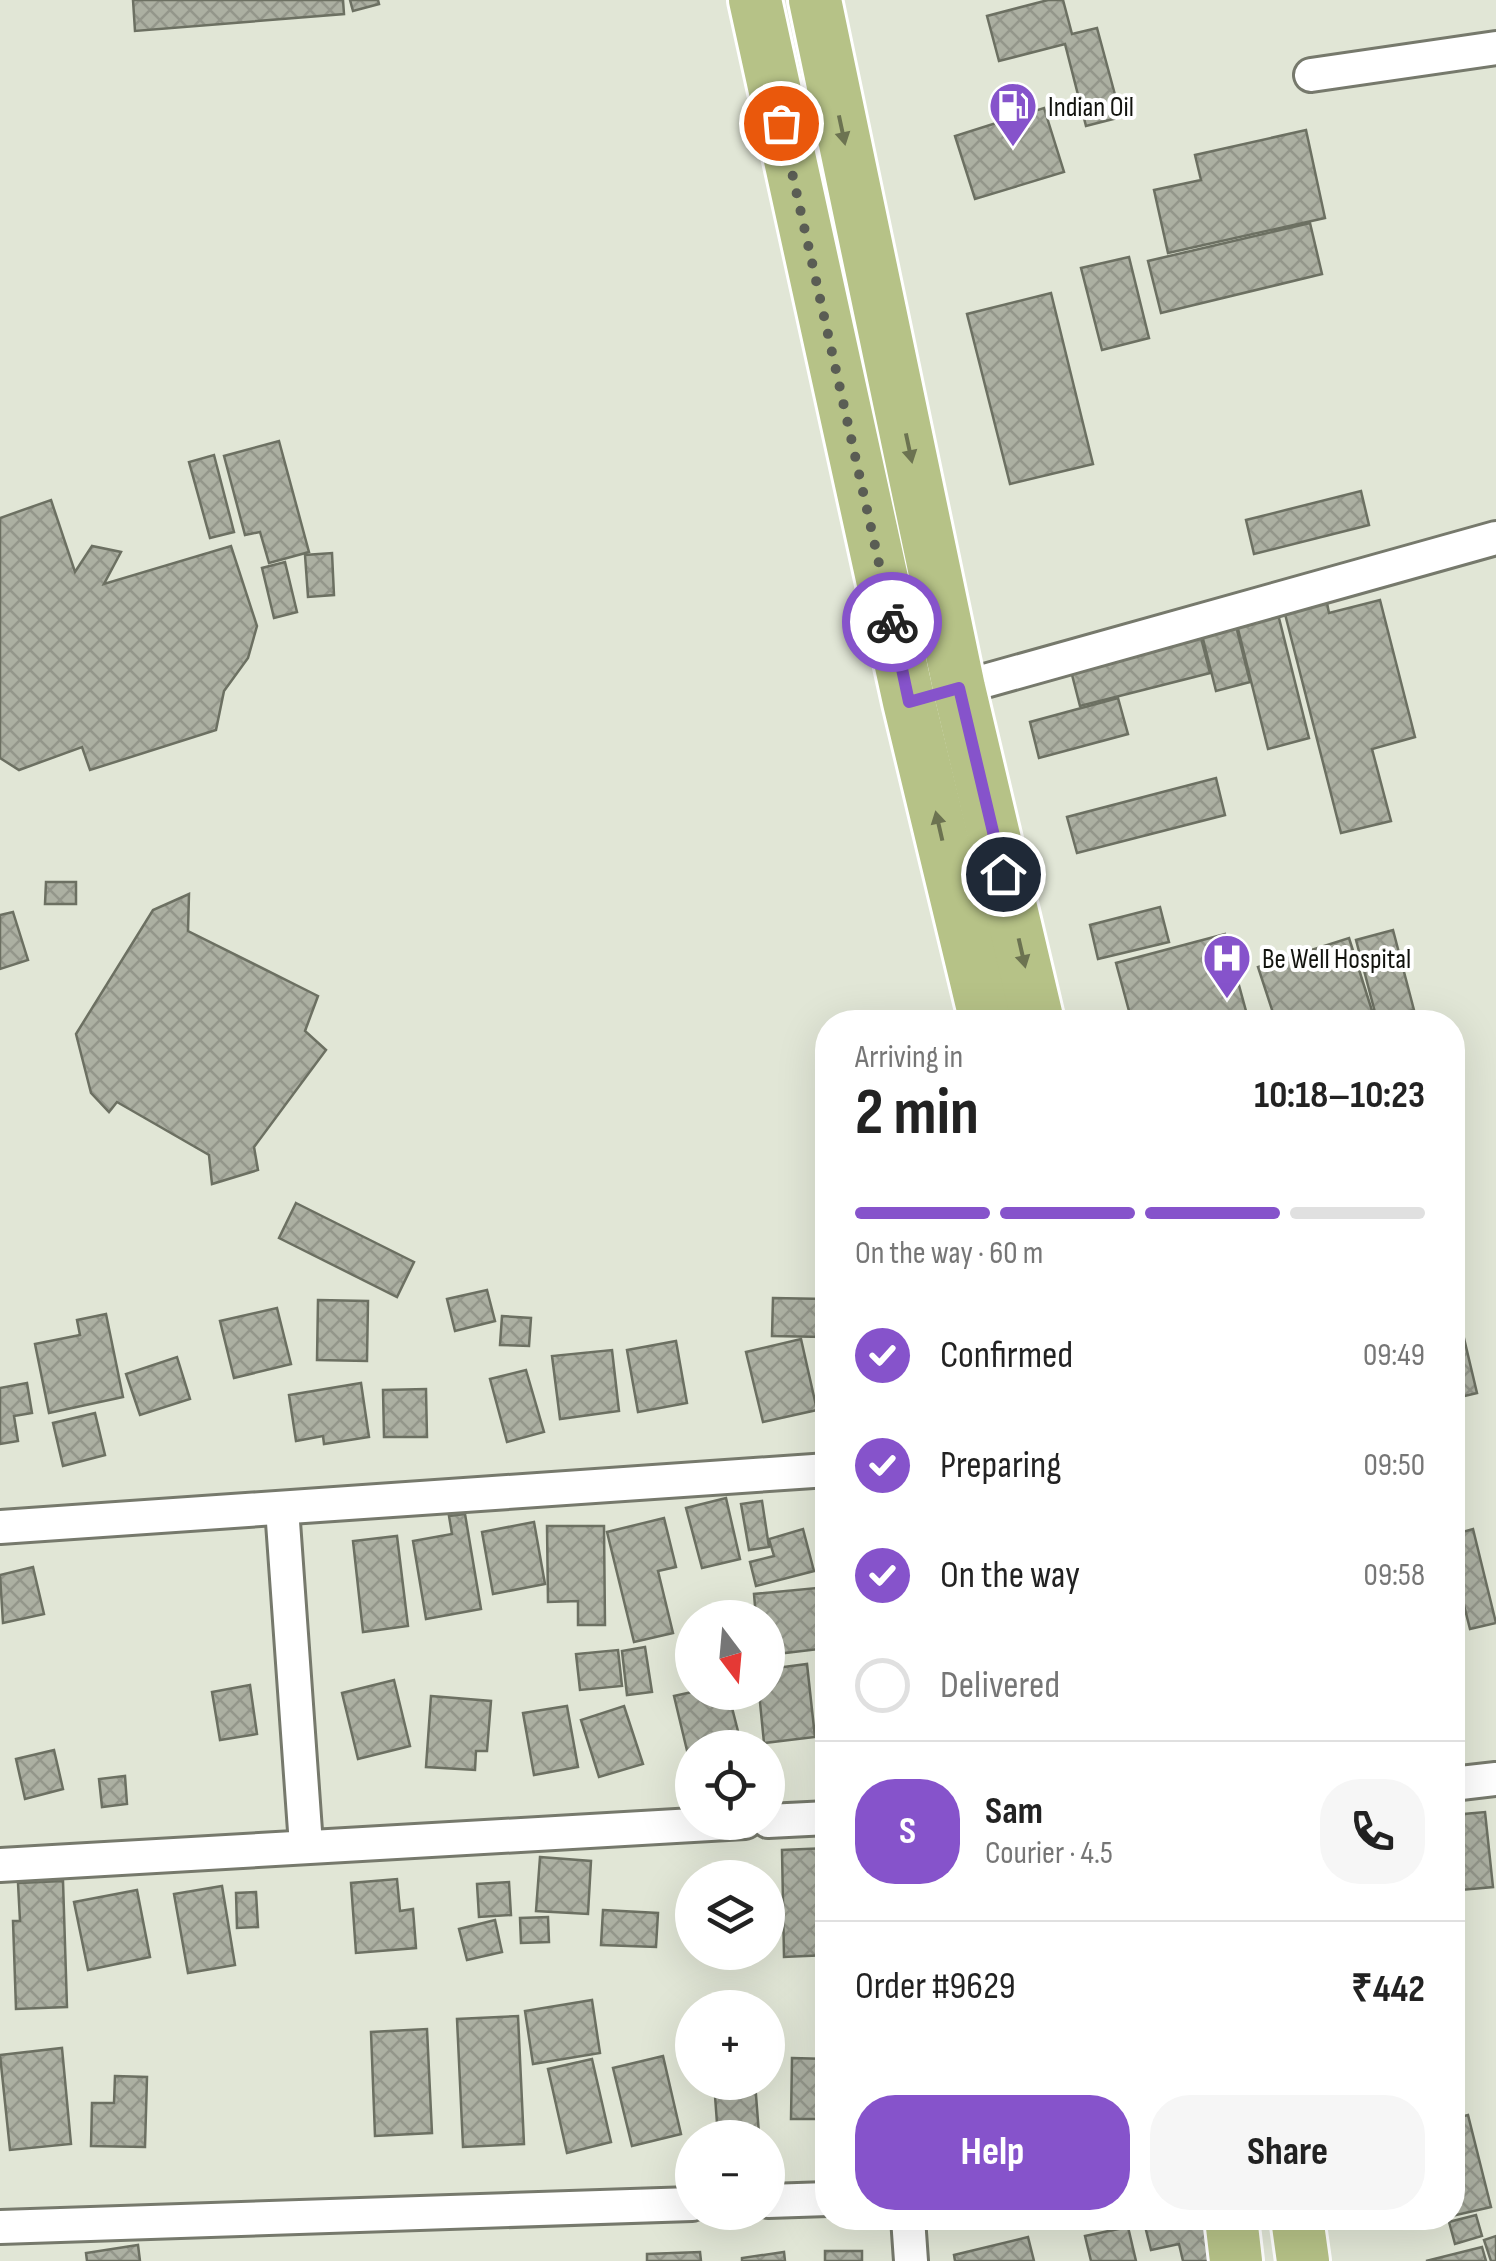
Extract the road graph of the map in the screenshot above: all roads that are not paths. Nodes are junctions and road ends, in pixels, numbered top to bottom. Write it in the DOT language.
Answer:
graph roads {
  1 [pos="755,0"];
  2 [pos="815,0"];
  3 [pos="1496,48"];
  4 [pos="1311,75"];
  5 [pos="1496,538"];
  6 [pos="959,688"];
  7 [pos="909,702"];
  8 [pos="983,1010"];
  9 [pos="1035,1010"];
  10 [pos="815,1471"];
  11 [pos="282,1508"];
  12 [pos="0,1527"];
  13 [pos="1496,1778"];
  14 [pos="1465,1782"];
  15 [pos="815,1819"];
  16 [pos="785,1820"];
  17 [pos="675,1826"];
  18 [pos="306,1846"];
  19 [pos="0,1865"];
  20 [pos="815,2199"];
  21 [pos="785,2200"];
  22 [pos="675,2205"];
  23 [pos="0,2227"];
  24 [pos="909,2230"];
  25 [pos="1232,2230"];
  26 [pos="1299,2230"];
  27 [pos="911,2261"];
  28 [pos="1236,2261"];
  29 [pos="1303,2261"];
  1 -- 7 [label="main road"];
  2 -- 6 [label="main road, one-way"];
  3 -- 4 [label="street"];
  5 -- 6 [label="street"];
  6 -- 7 [label="street"];
  6 -- 9 [label="main road, one-way"];
  8 -- 7 [label="main road, one-way"];
  10 -- 11 [label="street"];
  11 -- 12 [label="street"];
  11 -- 18 [label="street"];
  13 -- 14 [label="street"];
  15 -- 16 [label="street"];
  17 -- 18 [label="street"];
  18 -- 19 [label="street"];
  20 -- 21 [label="street"];
  22 -- 23 [label="street"];
  24 -- 27 [label="street"];
  25 -- 28 [label="main road"];
  26 -- 29 [label="main road"];
}
